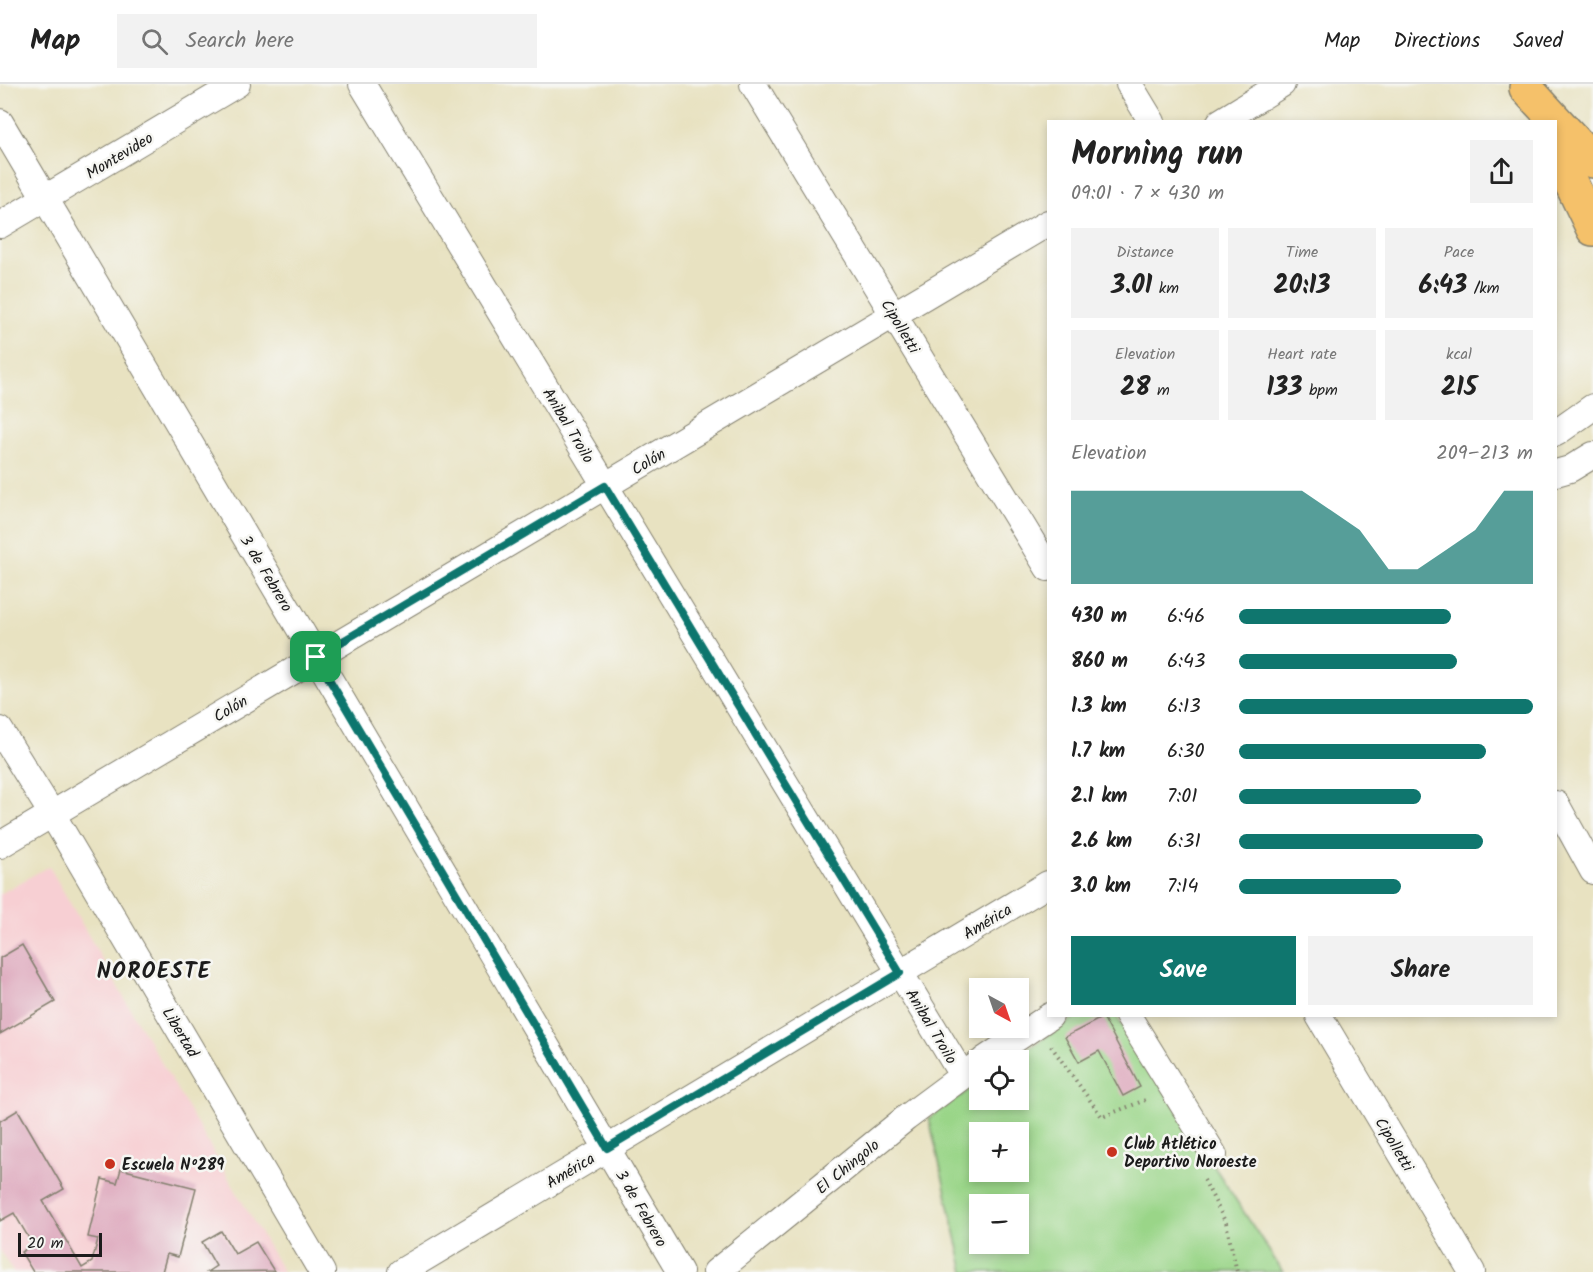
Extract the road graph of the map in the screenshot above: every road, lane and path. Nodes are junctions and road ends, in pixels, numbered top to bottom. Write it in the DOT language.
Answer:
graph roads {
  1 [pos="237,84"];
  2 [pos="362,84"];
  3 [pos="753,84"];
  4 [pos="1129,84"];
  5 [pos="1282,84"];
  6 [pos="1525,86"];
  7 [pos="1151,120"];
  8 [pos="1223,120"];
  9 [pos="1540,120"];
  10 [pos="1556,120"];
  11 [pos="1557,121"];
  12 [pos="0,122"];
  13 [pos="1557,154"];
  14 [pos="1593,161"];
  15 [pos="45,199"];
  16 [pos="1047,224"];
  17 [pos="0,225"];
  18 [pos="1593,229"];
  19 [pos="894,315"];
  20 [pos="1593,407"];
  21 [pos="1557,432"];
  22 [pos="1593,455"];
  23 [pos="1557,473"];
  24 [pos="605,486"];
  25 [pos="1047,566"];
  26 [pos="316,657"];
  27 [pos="0,730"];
  28 [pos="1557,806"];
  29 [pos="52,814"];
  30 [pos="0,844"];
  31 [pos="1593,871"];
  32 [pos="1047,887"];
  33 [pos="900,973"];
  34 [pos="1129,1017"];
  35 [pos="1320,1017"];
  36 [pos="1043,1020"];
  37 [pos="999,1050"];
  38 [pos="969,1066"];
  39 [pos="969,1071"];
  40 [pos="1156,1096"];
  41 [pos="607,1148"];
  42 [pos="1207,1164"];
  43 [pos="322,1272"];
  44 [pos="401,1272"];
  45 [pos="680,1272"];
  46 [pos="716,1272"];
  47 [pos="1237,1272"];
  48 [pos="1472,1272"];
  1 -- 15 [label="street, Montevideo"];
  2 -- 24 [label="street, Anibal Troilo"];
  3 -- 19 [label="street, Cipolletti"];
  4 -- 7 [label="street"];
  5 -- 8 [label="street"];
  6 -- 9 [label="main road"];
  6 -- 10 [label="main road"];
  11 -- 14 [label="main road"];
  12 -- 15 [label="street, 3 de Febrero"];
  13 -- 18 [label="main road"];
  15 -- 17 [label="street, Montevideo"];
  15 -- 26 [label="street, 3 de Febrero"];
  16 -- 19 [label="street, Colón"];
  19 -- 24 [label="street, Colón"];
  19 -- 25 [label="street, Cipolletti"];
  20 -- 21 [label="street"];
  22 -- 23 [label="street"];
  24 -- 26 [label="street, Colón"];
  24 -- 33 [label="street, Anibal Troilo"];
  26 -- 29 [label="street, Colón"];
  26 -- 41 [label="street, 3 de Febrero"];
  27 -- 29 [label="street, Libertad"];
  28 -- 31 [label="street"];
  29 -- 30 [label="street, Colón"];
  29 -- 43 [label="street, Libertad"];
  32 -- 33 [label="street, América"];
  33 -- 38 [label="street, Anibal Troilo"];
  33 -- 41 [label="street, América"];
  34 -- 42 [label="street"];
  35 -- 48 [label="street, Cipolletti"];
  36 -- 37 [label="street"];
  36 -- 40 [label="path"];
  39 -- 46 [label="street, El Chingolo"];
  41 -- 44 [label="street, América"];
  41 -- 45 [label="street, 3 de Febrero"];
  42 -- 47 [label="path"];
}
